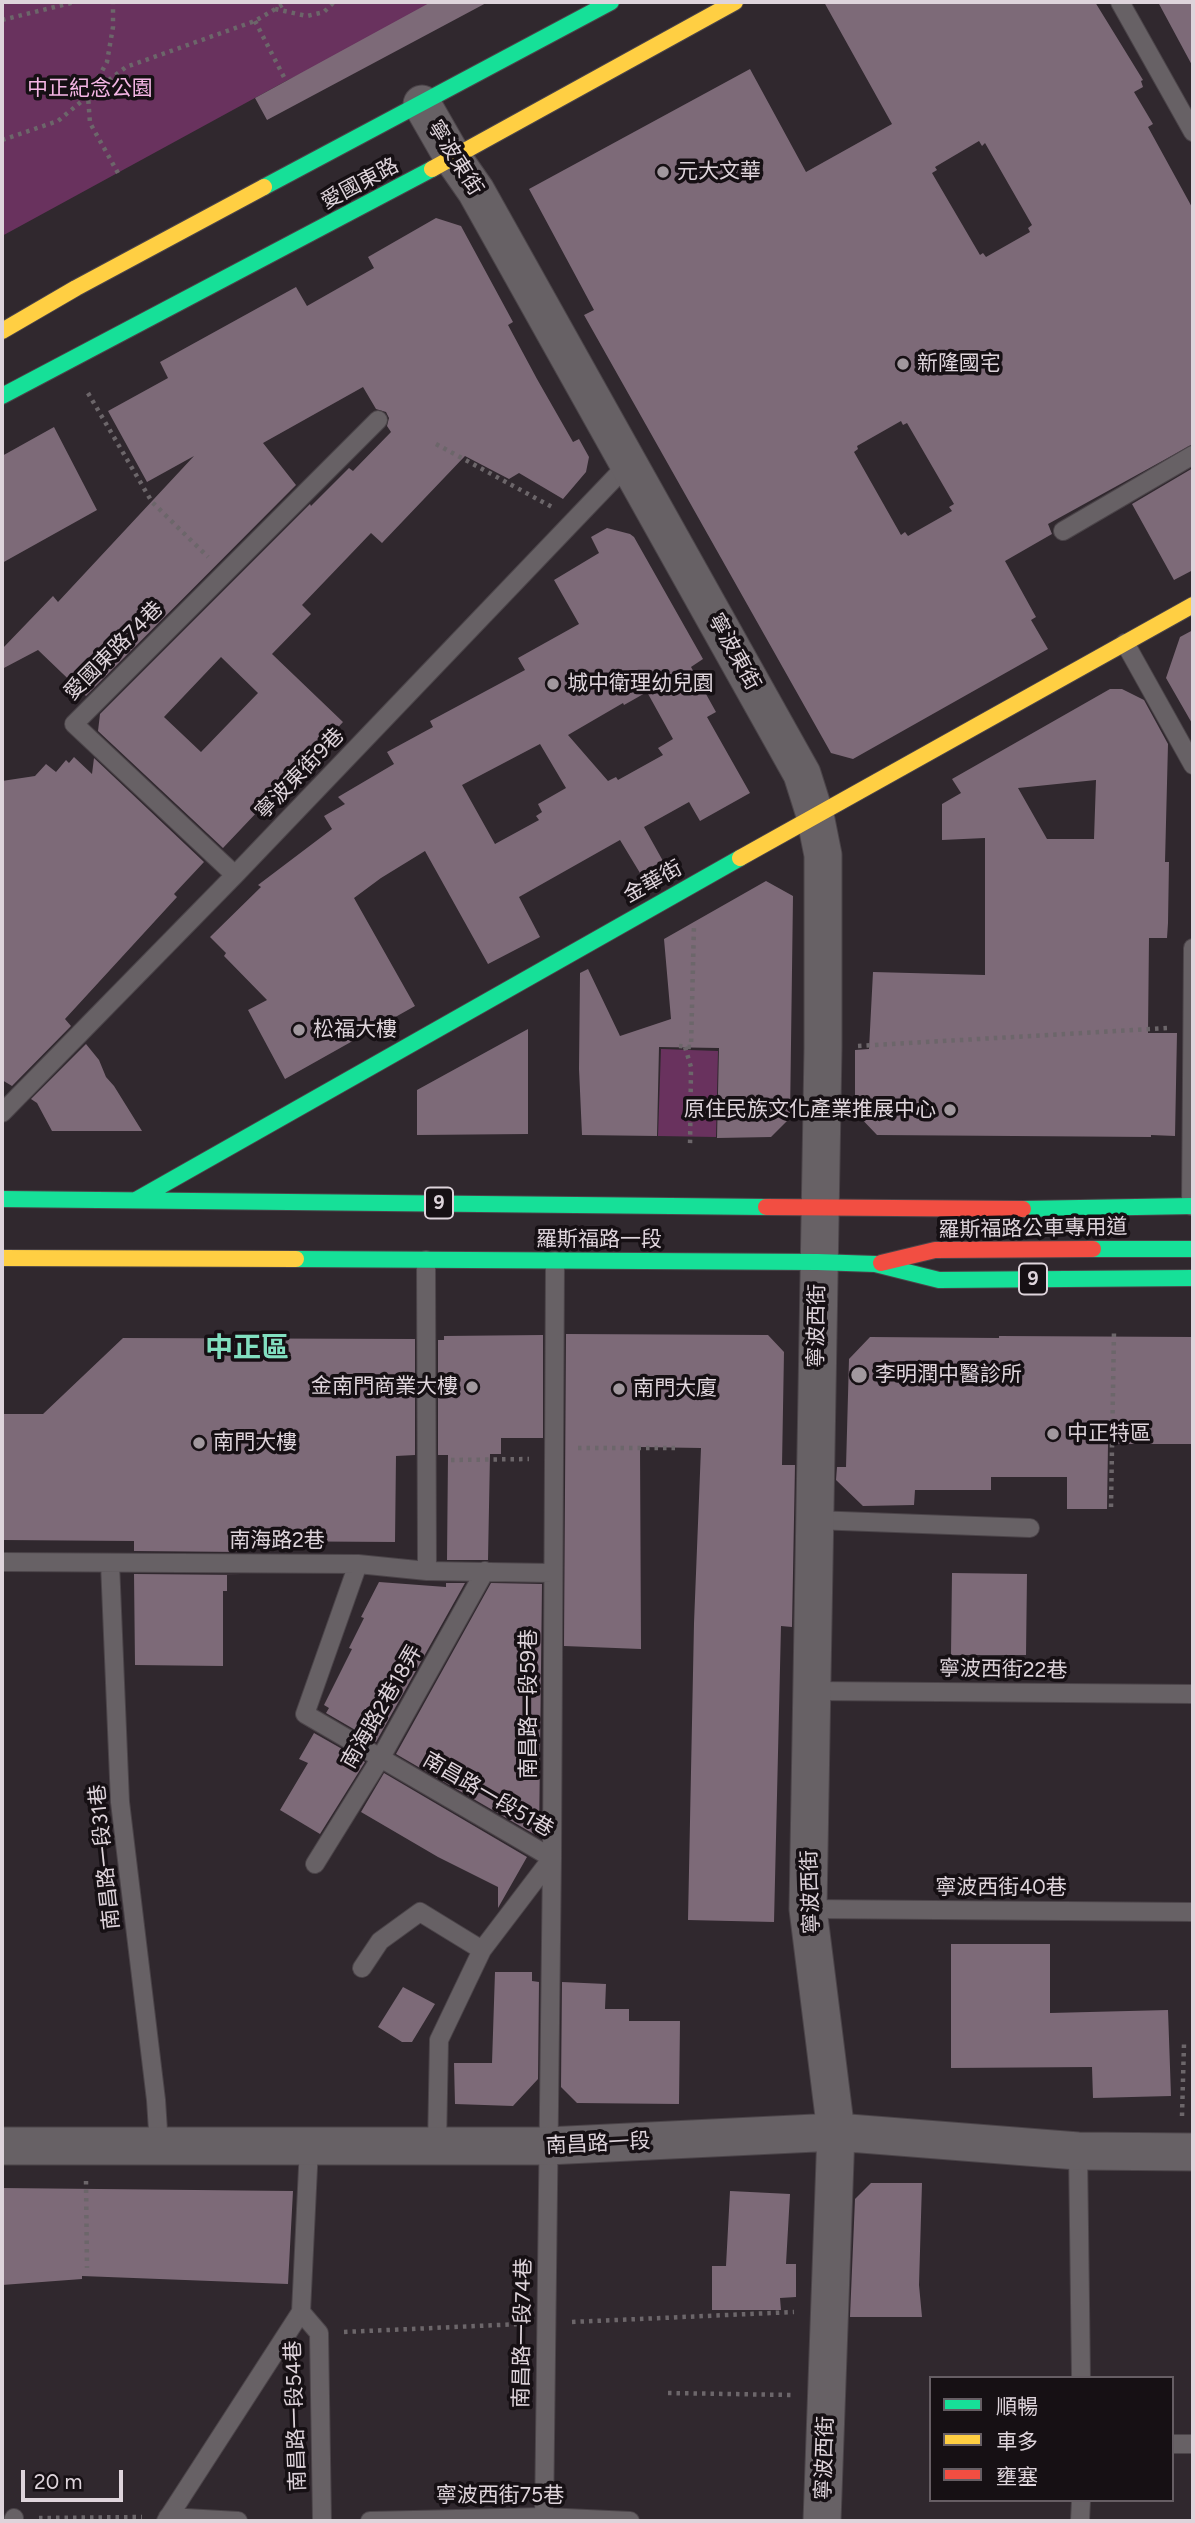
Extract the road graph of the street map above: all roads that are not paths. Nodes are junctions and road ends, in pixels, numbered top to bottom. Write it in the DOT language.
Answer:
graph roads {
  1 [pos="611,2"];
  2 [pos="735,2"];
  3 [pos="1120,2"];
  4 [pos="422,104"];
  5 [pos="1193,132"];
  6 [pos="453,158"];
  7 [pos="2,331"];
  8 [pos="2,396"];
  9 [pos="378,420"];
  10 [pos="1193,455"];
  11 [pos="628,464"];
  12 [pos="1063,531"];
  13 [pos="1193,605"];
  14 [pos="1125,643"];
  15 [pos="1193,765"];
  16 [pos="815,815"];
  17 [pos="235,875"];
  18 [pos="1193,948"];
  19 [pos="1192,1027"];
  20 [pos="2,1113"];
  21 [pos="2,1199"];
  22 [pos="136,1200"];
  23 [pos="819,1206"];
  24 [pos="1192,1206"];
  25 [pos="1193,1249"];
  26 [pos="2,1258"];
  27 [pos="426,1260"];
  28 [pos="555,1261"];
  29 [pos="817,1262"];
  30 [pos="875,1264"];
  31 [pos="1193,1278"];
  32 [pos="814,1520"];
  33 [pos="1030,1528"];
  34 [pos="2,1562"];
  35 [pos="110,1563"];
  36 [pos="358,1564"];
  37 [pos="427,1571"];
  38 [pos="485,1571"];
  39 [pos="552,1573"];
  40 [pos="811,1691"];
  41 [pos="1193,1694"];
  42 [pos="380,1759"];
  43 [pos="552,1858"];
  44 [pos="315,1864"];
  45 [pos="808,1909"];
  46 [pos="1193,1912"];
  47 [pos="482,1950"];
  48 [pos="362,1968"];
  49 [pos="836,2132"];
  50 [pos="2,2146"];
  51 [pos="159,2146"];
  52 [pos="437,2146"];
  53 [pos="309,2147"];
  54 [pos="547,2147"];
  55 [pos="1078,2151"];
  56 [pos="1187,2152"];
  57 [pos="301,2312"];
  58 [pos="1081,2376"];
  59 [pos="1174,2444"];
  60 [pos="1193,2444"];
  61 [pos="1081,2502"];
  62 [pos="167,2519"];
  63 [pos="544,2519"];
  64 [pos="238,2521"];
  65 [pos="322,2521"];
  66 [pos="370,2521"];
  67 [pos="630,2521"];
  68 [pos="822,2521"];
  69 [pos="1080,2521"];
  1 -- 4 [label="street, 愛國東路"];
  2 -- 6 [label="street, 愛國東路"];
  3 -- 5 [label="lane"];
  4 -- 6 [label="street, 寧波東街"];
  4 -- 7 [label="street, 愛國東路"];
  6 -- 8 [label="street, 愛國東路"];
  6 -- 11 [label="street, 寧波東街"];
  9 -- 17 [label="lane, 愛國東路74巷"];
  10 -- 12 [label="lane"];
  11 -- 16 [label="street, 寧波東街"];
  11 -- 17 [label="lane, 寧波東街9巷"];
  13 -- 14 [label="street, 金華街"];
  14 -- 15 [label="lane"];
  14 -- 16 [label="street, 金華街"];
  16 -- 22 [label="street, 金華街"];
  16 -- 23 [label="street, 寧波東街"];
  17 -- 20 [label="lane, 寧波東街9巷"];
  18 -- 19 [label="lane"];
  19 -- 24 [label="lane"];
  21 -- 22 [label="street, 羅斯福路一段 / 9"];
  22 -- 23 [label="street, 羅斯福路一段 / 9"];
  23 -- 24 [label="street, 羅斯福路一段 / 9"];
  23 -- 29 [label="street, 寧波東街"];
  25 -- 30 [label="street, 羅斯福路公車專用道 / 9"];
  26 -- 27 [label="street, 羅斯福路一段 / 9"];
  27 -- 28 [label="street, 羅斯福路一段 / 9"];
  27 -- 37 [label="lane"];
  28 -- 29 [label="street, 羅斯福路一段 / 9"];
  28 -- 39 [label="lane, 南昌路一段59巷"];
  29 -- 30 [label="street, 羅斯福路一段 / 9"];
  29 -- 32 [label="street, 寧波西街"];
  30 -- 31 [label="street, 羅斯福路一段 / 9"];
  32 -- 33 [label="lane"];
  32 -- 40 [label="street, 寧波西街"];
  34 -- 35 [label="lane, 南海路2巷"];
  35 -- 36 [label="lane, 南海路2巷"];
  35 -- 51 [label="lane, 南昌路一段31巷"];
  36 -- 37 [label="lane, 南海路2巷"];
  36 -- 42 [label="lane, 南昌路一段51巷"];
  37 -- 38 [label="lane, 南海路2巷"];
  38 -- 39 [label="lane, 南海路2巷"];
  38 -- 42 [label="lane, 南海路2巷18弄"];
  39 -- 43 [label="lane, 南昌路一段59巷"];
  40 -- 41 [label="lane, 寧波西街22巷"];
  40 -- 45 [label="street, 寧波西街"];
  42 -- 43 [label="lane, 南昌路一段51巷"];
  42 -- 44 [label="lane, 南海路2巷18弄"];
  43 -- 47 [label="lane, 南昌路一段51巷"];
  43 -- 54 [label="lane, 南昌路一段59巷"];
  45 -- 46 [label="lane, 寧波西街40巷"];
  45 -- 49 [label="street, 寧波西街"];
  47 -- 48 [label="lane"];
  47 -- 52 [label="lane, 南昌路一段51巷"];
  49 -- 54 [label="street, 南昌路一段"];
  49 -- 55 [label="street, 南昌路一段"];
  49 -- 68 [label="street, 寧波西街"];
  50 -- 51 [label="street, 南昌路一段"];
  51 -- 53 [label="street, 南昌路一段"];
  52 -- 53 [label="street, 南昌路一段"];
  52 -- 54 [label="street, 南昌路一段"];
  53 -- 57 [label="lane, 南昌路一段54巷"];
  54 -- 63 [label="lane, 南昌路一段74巷"];
  55 -- 56 [label="street, 南昌路一段"];
  55 -- 58 [label="lane"];
  57 -- 62 [label="lane"];
  57 -- 65 [label="lane, 南昌路一段54巷"];
  59 -- 60 [label="lane"];
  61 -- 69 [label="lane"];
  62 -- 64 [label="lane"];
  63 -- 66 [label="lane, 寧波西街75巷"];
  63 -- 67 [label="lane, 寧波西街75巷"];
}
